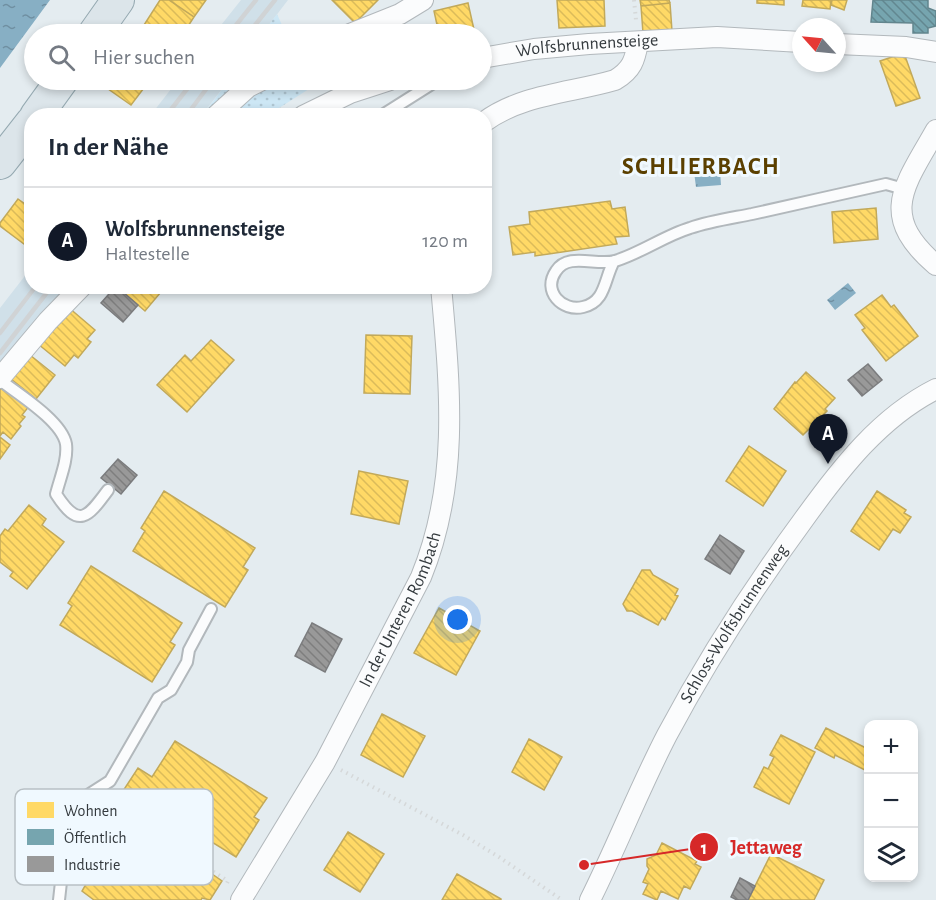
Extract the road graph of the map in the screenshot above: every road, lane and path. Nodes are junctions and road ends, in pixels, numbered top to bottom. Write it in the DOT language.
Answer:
graph roads {
  1 [pos="118,0"];
  2 [pos="423,0"];
  3 [pos="101,24"];
  4 [pos="375,24"];
  5 [pos="792,41"];
  6 [pos="638,42"];
  7 [pos="846,45"];
  8 [pos="936,52"];
  9 [pos="492,56"];
  10 [pos="55,90"];
  11 [pos="245,90"];
  12 [pos="360,90"];
  13 [pos="422,90"];
  14 [pos="42,108"];
  15 [pos="225,108"];
  16 [pos="320,108"];
  17 [pos="394,108"];
  18 [pos="492,117"];
  19 [pos="936,130"];
  20 [pos="24,132"];
  21 [pos="0,164"];
  22 [pos="904,189"];
  23 [pos="614,261"];
  24 [pos="936,265"];
  25 [pos="74,294"];
  26 [pos="442,294"];
  27 [pos="0,379"];
  28 [pos="936,389"];
  29 [pos="108,490"];
  30 [pos="211,609"];
  31 [pos="325,762"];
  32 [pos="98,789"];
  33 [pos="213,871"];
  34 [pos="61,885"];
  35 [pos="223,890"];
  36 [pos="59,900"];
  37 [pos="241,900"];
  38 [pos="562,900"];
  39 [pos="590,900"];
  1 -- 3 [label="main road"];
  2 -- 4 [label="street"];
  5 -- 6 [label="street, Wolfsbrunnensteige"];
  6 -- 9 [label="street, Wolfsbrunnensteige"];
  6 -- 18 [label="street"];
  7 -- 8 [label="street"];
  10 -- 14 [label="main road"];
  11 -- 15 [label="street"];
  12 -- 16 [label="street"];
  13 -- 17 [label="lane"];
  19 -- 22 [label="street"];
  20 -- 21 [label="main road"];
  22 -- 23 [label="lane"];
  22 -- 24 [label="street"];
  23 -- 23 [label="lane"];
  25 -- 27 [label="street"];
  26 -- 31 [label="street, In der Unteren Rombach"];
  27 -- 29 [label="lane"];
  28 -- 39 [label="street, Schloss-Wolfsbrunnenweg"];
  30 -- 32 [label="lane"];
  31 -- 37 [label="street, In der Unteren Rombach"];
  31 -- 38 [label="path"];
  33 -- 35 [label="path"];
  34 -- 36 [label="lane"];
}
